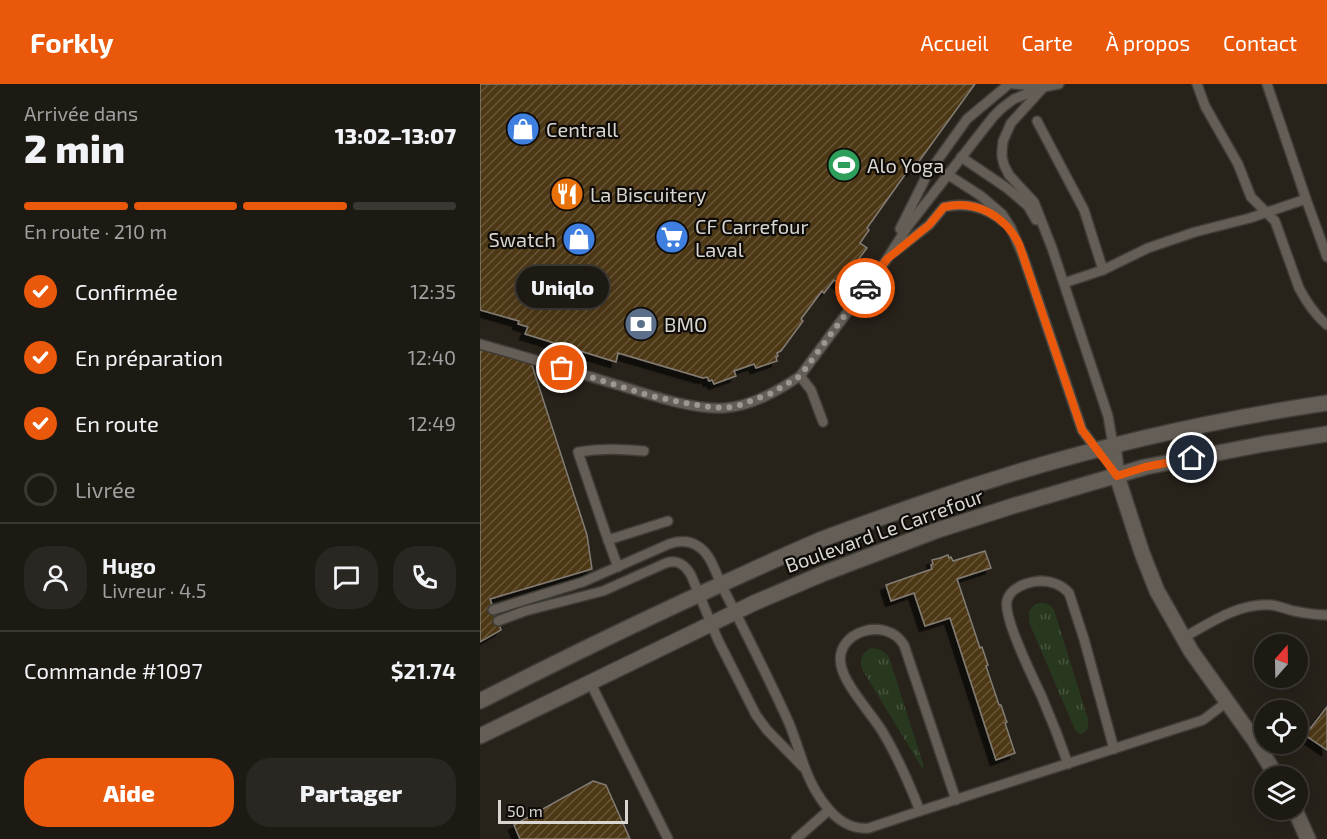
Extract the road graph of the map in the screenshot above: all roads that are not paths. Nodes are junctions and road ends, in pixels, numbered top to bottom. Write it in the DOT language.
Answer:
graph roads {
  1 [pos="1011,84"];
  2 [pos="1059,84"];
  3 [pos="1197,84"];
  4 [pos="1267,84"];
  5 [pos="1044,87"];
  6 [pos="1037,121"];
  7 [pos="961,157"];
  8 [pos="947,174"];
  9 [pos="1306,199"];
  10 [pos="1268,212"];
  11 [pos="1019,244"];
  12 [pos="1052,248"];
  13 [pos="1327,257"];
  14 [pos="887,259"];
  15 [pos="1103,270"];
  16 [pos="1064,283"];
  17 [pos="1327,326"];
  18 [pos="480,344"];
  19 [pos="800,376"];
  20 [pos="1327,403"];
  21 [pos="823,422"];
  22 [pos="1327,434"];
  23 [pos="1113,445"];
  24 [pos="1096,449"];
  25 [pos="644,451"];
  26 [pos="1117,476"];
  27 [pos="668,521"];
  28 [pos="608,540"];
  29 [pos="618,567"];
  30 [pos="721,584"];
  31 [pos="698,595"];
  32 [pos="493,610"];
  33 [pos="735,611"];
  34 [pos="1327,615"];
  35 [pos="498,621"];
  36 [pos="710,624"];
  37 [pos="1183,638"];
  38 [pos="590,682"];
  39 [pos="480,700"];
  40 [pos="1227,702"];
  41 [pos="480,736"];
  42 [pos="1114,749"];
  43 [pos="1068,764"];
  44 [pos="1271,766"];
  45 [pos="804,769"];
  46 [pos="956,800"];
  47 [pos="830,810"];
  48 [pos="920,811"];
  49 [pos="1299,820"];
  50 [pos="668,839"];
  51 [pos="796,839"];
  52 [pos="1308,839"];
  1 -- 5 [label="lane"];
  1 -- 14 [label="lane"];
  2 -- 5 [label="lane"];
  3 -- 10 [label="lane"];
  4 -- 9 [label="lane"];
  5 -- 7 [label="lane"];
  5 -- 12 [label="lane"];
  6 -- 15 [label="lane"];
  7 -- 8 [label="lane"];
  7 -- 12 [label="lane"];
  8 -- 11 [label="lane"];
  8 -- 14 [label="lane"];
  9 -- 10 [label="lane"];
  9 -- 13 [label="lane"];
  10 -- 15 [label="lane"];
  10 -- 17 [label="lane"];
  11 -- 14 [label="lane"];
  11 -- 24 [label="lane"];
  12 -- 16 [label="lane"];
  14 -- 19 [label="lane"];
  15 -- 16 [label="lane"];
  16 -- 23 [label="lane"];
  18 -- 19 [label="lane"];
  19 -- 21 [label="lane"];
  20 -- 23 [label="street, Boulevard Le Carrefour"];
  22 -- 26 [label="street, Boulevard Le Carrefour"];
  23 -- 24 [label="street, Boulevard Le Carrefour"];
  23 -- 26 [label="street"];
  24 -- 26 [label="street"];
  24 -- 30 [label="street, Boulevard Le Carrefour"];
  25 -- 28 [label="lane"];
  26 -- 33 [label="street, Boulevard Le Carrefour"];
  26 -- 37 [label="street"];
  27 -- 28 [label="lane"];
  28 -- 29 [label="lane"];
  29 -- 30 [label="lane"];
  29 -- 32 [label="lane"];
  30 -- 31 [label="street, Boulevard Le Carrefour"];
  30 -- 33 [label="lane"];
  31 -- 35 [label="lane"];
  31 -- 36 [label="lane"];
  31 -- 39 [label="street, Boulevard Le Carrefour"];
  33 -- 36 [label="street, Boulevard Le Carrefour"];
  33 -- 45 [label="lane"];
  34 -- 37 [label="lane"];
  36 -- 38 [label="street, Boulevard Le Carrefour"];
  36 -- 45 [label="lane"];
  37 -- 40 [label="street"];
  38 -- 41 [label="street, Boulevard Le Carrefour"];
  38 -- 50 [label="lane"];
  40 -- 42 [label="lane"];
  40 -- 44 [label="street"];
  42 -- 43 [label="lane"];
  42 -- 43 [label="lane"];
  43 -- 46 [label="lane"];
  45 -- 47 [label="lane"];
  46 -- 48 [label="lane"];
  46 -- 48 [label="lane"];
  47 -- 48 [label="lane"];
  47 -- 51 [label="lane"];
  49 -- 52 [label="street"];
}
